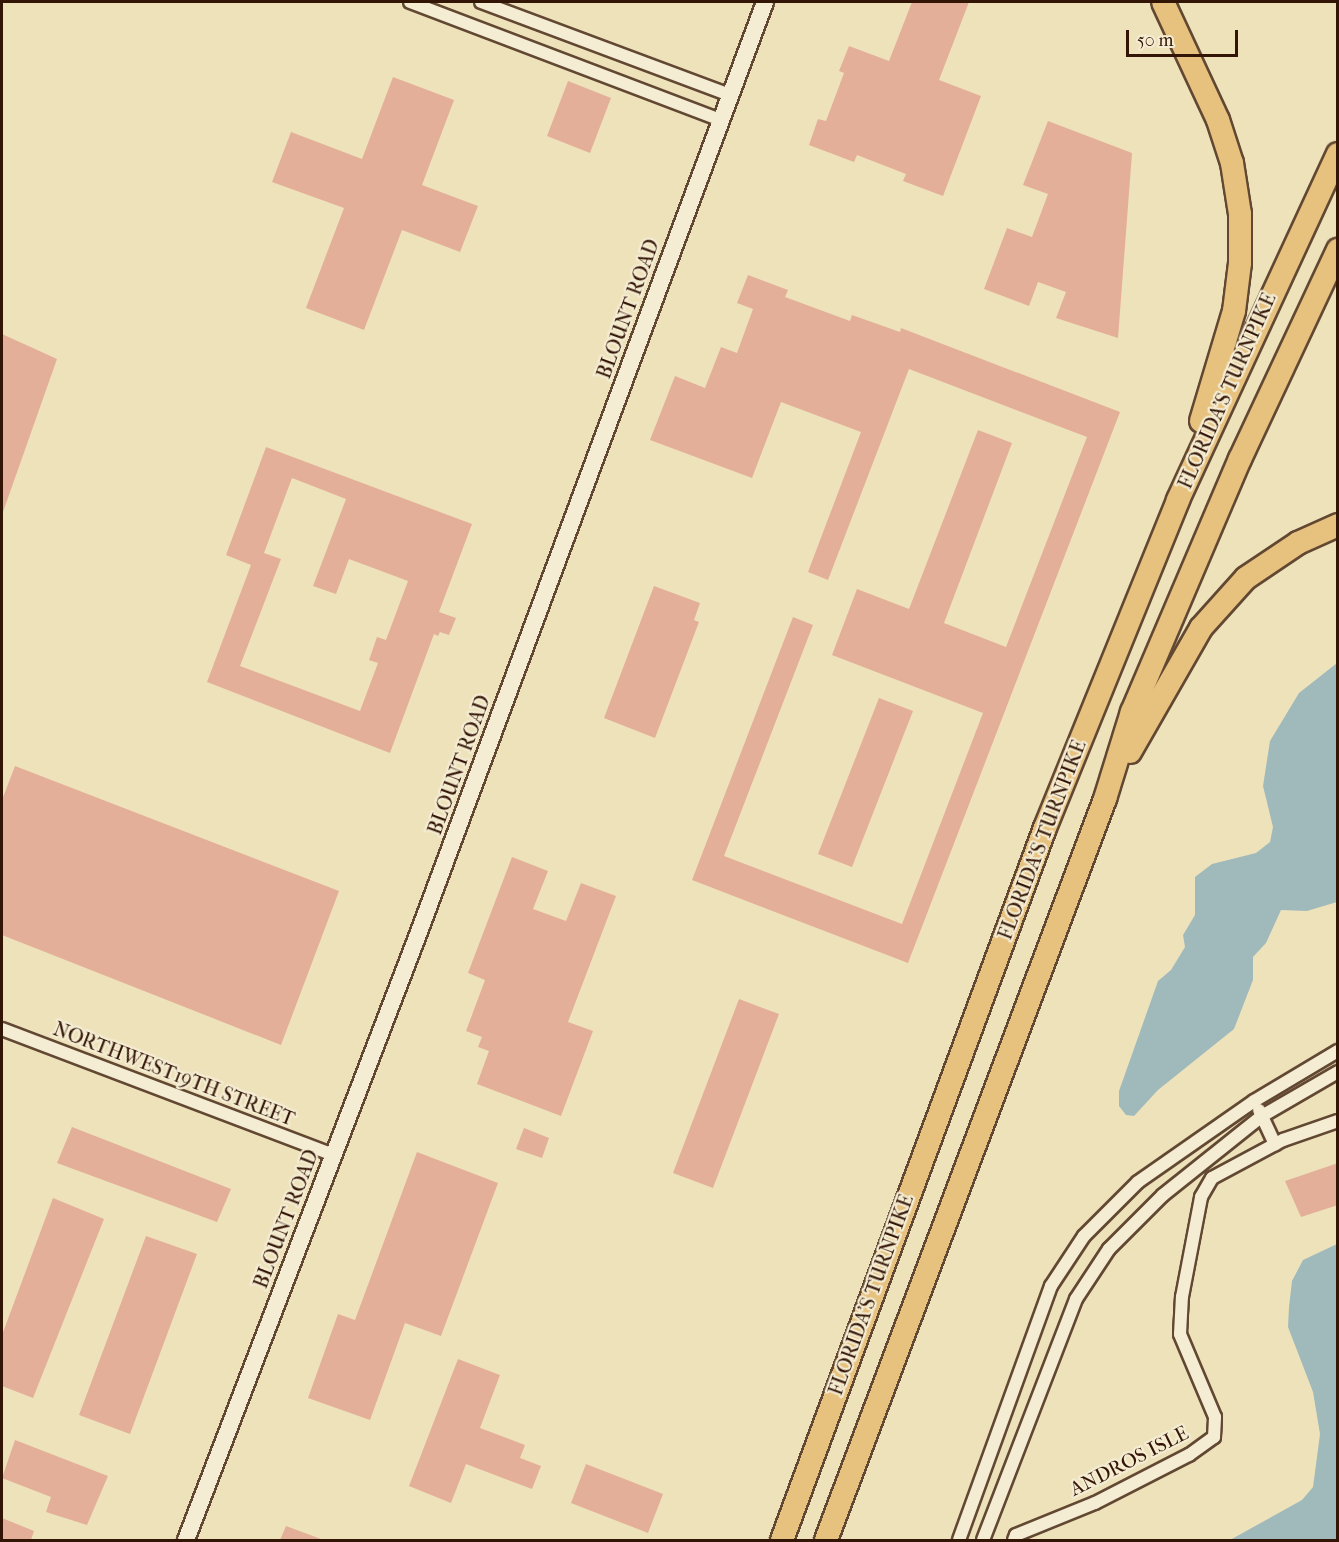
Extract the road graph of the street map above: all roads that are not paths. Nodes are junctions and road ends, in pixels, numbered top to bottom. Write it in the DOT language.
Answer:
graph roads {
  1 [pos="410,2"];
  2 [pos="481,2"];
  3 [pos="765,2"];
  4 [pos="1163,2"];
  5 [pos="730,95"];
  6 [pos="721,120"];
  7 [pos="1338,154"];
  8 [pos="1338,250"];
  9 [pos="1178,500"];
  10 [pos="1338,525"];
  11 [pos="1105,799"];
  12 [pos="2,1029"];
  13 [pos="1338,1051"];
  14 [pos="1338,1072"];
  15 [pos="1254,1101"];
  16 [pos="1262,1116"];
  17 [pos="1338,1121"];
  18 [pos="1275,1144"];
  19 [pos="333,1155"];
  20 [pos="186,1540"];
  21 [pos="782,1540"];
  22 [pos="825,1540"];
  23 [pos="959,1540"];
  24 [pos="983,1540"];
  25 [pos="1014,1540"];
  1 -- 6 [label="street"];
  2 -- 5 [label="street"];
  3 -- 5 [label="street, BLOUNT ROAD"];
  4 -- 9 [label="highway"];
  5 -- 6 [label="street, BLOUNT ROAD"];
  6 -- 19 [label="street, BLOUNT ROAD"];
  7 -- 9 [label="highway, FLORIDA'S TURNPIKE"];
  8 -- 11 [label="highway, FLORIDA'S TURNPIKE"];
  9 -- 21 [label="highway, FLORIDA'S TURNPIKE"];
  10 -- 11 [label="highway"];
  11 -- 22 [label="highway, FLORIDA'S TURNPIKE"];
  12 -- 19 [label="street, NORTHWEST19TH STREET"];
  13 -- 15 [label="street"];
  14 -- 16 [label="street"];
  15 -- 16 [label="street"];
  15 -- 23 [label="street"];
  16 -- 18 [label="street"];
  16 -- 24 [label="street"];
  17 -- 18 [label="street, ANDROS ISLE"];
  18 -- 25 [label="street, ANDROS ISLE"];
  19 -- 20 [label="street, BLOUNT ROAD"];
}
